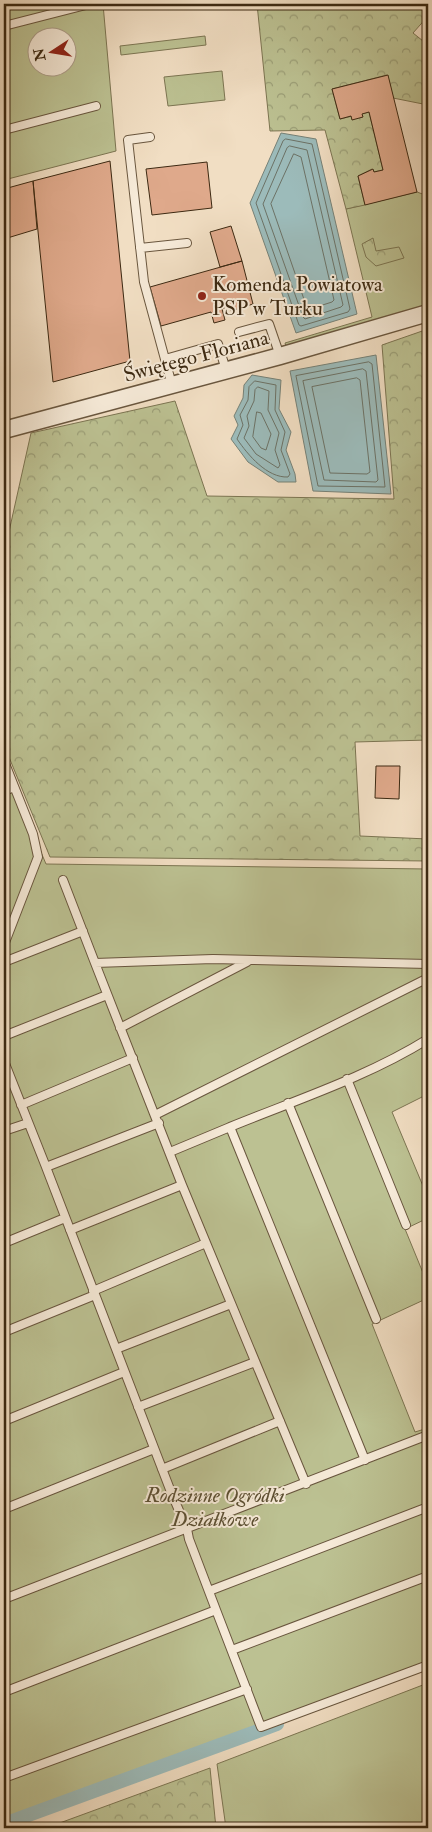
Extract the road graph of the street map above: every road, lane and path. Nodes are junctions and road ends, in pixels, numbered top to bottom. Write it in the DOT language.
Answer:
graph roads {
  1 [pos="86,5"];
  2 [pos="4,26"];
  3 [pos="96,106"];
  4 [pos="4,130"];
  5 [pos="150,138"];
  6 [pos="187,243"];
  7 [pos="140,248"];
  8 [pos="428,313"];
  9 [pos="239,332"];
  10 [pos="280,356"];
  11 [pos="165,358"];
  12 [pos="226,370"];
  13 [pos="172,385"];
  14 [pos="4,430"];
  15 [pos="4,762"];
  16 [pos="14,788"];
  17 [pos="4,791"];
  18 [pos="63,880"];
  19 [pos="83,931"];
  20 [pos="4,944"];
  21 [pos="248,961"];
  22 [pos="4,962"];
  23 [pos="96,963"];
  24 [pos="428,964"];
  25 [pos="428,978"];
  26 [pos="107,995"];
  27 [pos="120,1028"];
  28 [pos="4,1036"];
  29 [pos="428,1039"];
  30 [pos="133,1058"];
  31 [pos="4,1061"];
  32 [pos="347,1079"];
  33 [pos="288,1103"];
  34 [pos="21,1105"];
  35 [pos="157,1119"];
  36 [pos="28,1123"];
  37 [pos="230,1127"];
  38 [pos="4,1131"];
  39 [pos="170,1152"];
  40 [pos="46,1167"];
  41 [pos="182,1185"];
  42 [pos="65,1218"];
  43 [pos="406,1225"];
  44 [pos="70,1230"];
  45 [pos="4,1243"];
  46 [pos="206,1243"];
  47 [pos="94,1293"];
  48 [pos="231,1304"];
  49 [pos="376,1319"];
  50 [pos="4,1332"];
  51 [pos="116,1349"];
  52 [pos="256,1362"];
  53 [pos="124,1372"];
  54 [pos="138,1407"];
  55 [pos="4,1421"];
  56 [pos="280,1421"];
  57 [pos="428,1435"];
  58 [pos="154,1449"];
  59 [pos="365,1460"];
  60 [pos="162,1469"];
  61 [pos="306,1484"];
  62 [pos="428,1507"];
  63 [pos="4,1509"];
  64 [pos="187,1528"];
  65 [pos="428,1576"];
  66 [pos="209,1591"];
  67 [pos="4,1599"];
  68 [pos="216,1610"];
  69 [pos="232,1650"];
  70 [pos="428,1665"];
  71 [pos="246,1689"];
  72 [pos="4,1692"];
  73 [pos="4,1778"];
  1 -- 2 [label="lane"];
  3 -- 4 [label="lane"];
  5 -- 7 [label="lane"];
  6 -- 7 [label="lane"];
  7 -- 11 [label="lane"];
  8 -- 10 [label="street, Świętego Floriana"];
  9 -- 10 [label="lane"];
  10 -- 12 [label="street, Świętego Floriana"];
  11 -- 12 [label="lane"];
  11 -- 13 [label="lane"];
  12 -- 13 [label="street, Świętego Floriana"];
  13 -- 14 [label="street, Świętego Floriana"];
  15 -- 16 [label="lane"];
  16 -- 17 [label="lane"];
  16 -- 20 [label="lane"];
  18 -- 19 [label="lane"];
  19 -- 22 [label="lane"];
  19 -- 23 [label="lane"];
  21 -- 23 [label="lane"];
  21 -- 24 [label="lane"];
  21 -- 27 [label="lane"];
  23 -- 26 [label="lane"];
  25 -- 35 [label="lane"];
  26 -- 27 [label="lane"];
  26 -- 28 [label="lane"];
  27 -- 30 [label="lane"];
  29 -- 32 [label="lane"];
  30 -- 34 [label="lane"];
  30 -- 35 [label="lane"];
  31 -- 34 [label="lane"];
  32 -- 33 [label="lane"];
  32 -- 43 [label="lane"];
  33 -- 37 [label="lane"];
  33 -- 49 [label="lane"];
  34 -- 36 [label="lane"];
  35 -- 39 [label="lane"];
  35 -- 40 [label="lane"];
  36 -- 38 [label="lane"];
  36 -- 40 [label="lane"];
  37 -- 39 [label="lane"];
  37 -- 59 [label="lane"];
  39 -- 41 [label="lane"];
  40 -- 42 [label="lane"];
  41 -- 44 [label="lane"];
  41 -- 46 [label="lane"];
  42 -- 44 [label="lane"];
  42 -- 45 [label="lane"];
  44 -- 47 [label="lane"];
  46 -- 47 [label="lane"];
  46 -- 48 [label="lane"];
  47 -- 50 [label="lane"];
  47 -- 51 [label="lane"];
  48 -- 51 [label="lane"];
  48 -- 52 [label="lane"];
  51 -- 53 [label="lane"];
  52 -- 54 [label="lane"];
  52 -- 56 [label="lane"];
  53 -- 54 [label="lane"];
  53 -- 55 [label="lane"];
  54 -- 58 [label="lane"];
  56 -- 60 [label="lane"];
  56 -- 61 [label="lane"];
  57 -- 59 [label="lane"];
  58 -- 60 [label="lane"];
  58 -- 63 [label="lane"];
  59 -- 61 [label="lane"];
  60 -- 64 [label="lane"];
  61 -- 64 [label="lane"];
  62 -- 66 [label="lane"];
  64 -- 66 [label="lane"];
  64 -- 67 [label="lane"];
  65 -- 69 [label="lane"];
  66 -- 68 [label="lane"];
  68 -- 69 [label="lane"];
  68 -- 72 [label="lane"];
  69 -- 71 [label="lane"];
  70 -- 71 [label="lane"];
  71 -- 73 [label="lane"];
}
